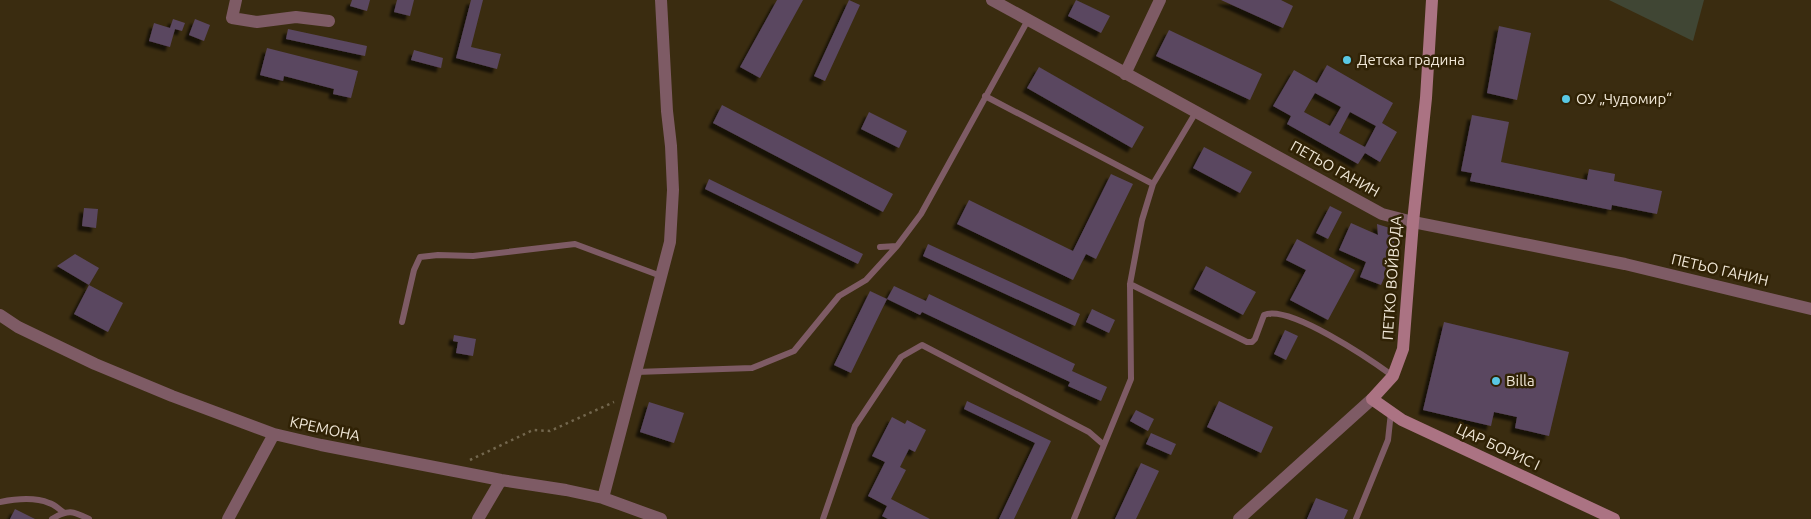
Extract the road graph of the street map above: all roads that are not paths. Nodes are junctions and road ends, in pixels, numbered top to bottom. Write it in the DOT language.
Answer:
graph roads {
  1 [pos="236,0"];
  2 [pos="661,0"];
  3 [pos="992,0"];
  4 [pos="1160,0"];
  5 [pos="1432,0"];
  6 [pos="1028,20"];
  7 [pos="329,21"];
  8 [pos="1125,74"];
  9 [pos="985,96"];
  10 [pos="1196,112"];
  11 [pos="1153,184"];
  12 [pos="1412,222"];
  13 [pos="897,246"];
  14 [pos="880,247"];
  15 [pos="661,276"];
  16 [pos="1130,284"];
  17 [pos="1811,308"];
  18 [pos="0,314"];
  19 [pos="402,322"];
  20 [pos="636,372"];
  21 [pos="1394,376"];
  22 [pos="1372,399"];
  23 [pos="1391,412"];
  24 [pos="274,434"];
  25 [pos="1104,444"];
  26 [pos="501,480"];
  27 [pos="602,498"];
  28 [pos="0,502"];
  29 [pos="63,512"];
  30 [pos="52,519"];
  31 [pos="89,519"];
  32 [pos="228,519"];
  33 [pos="478,519"];
  34 [pos="661,519"];
  35 [pos="823,519"];
  36 [pos="1074,519"];
  37 [pos="1239,519"];
  38 [pos="1356,519"];
  39 [pos="1614,519"];
  1 -- 7 [label="street"];
  2 -- 15 [label="street"];
  3 -- 6 [label="street, ПЕТЬО ГАНИН"];
  4 -- 8 [label="street"];
  5 -- 12 [label="street, ПЕТКО ВОЙВОДА"];
  6 -- 8 [label="street, ПЕТЬО ГАНИН"];
  6 -- 9 [label="lane"];
  8 -- 10 [label="street, ПЕТЬО ГАНИН"];
  9 -- 11 [label="lane"];
  9 -- 13 [label="lane"];
  10 -- 11 [label="lane"];
  10 -- 12 [label="street, ПЕТЬО ГАНИН"];
  11 -- 16 [label="lane"];
  12 -- 17 [label="street, ПЕТЬО ГАНИН"];
  12 -- 21 [label="street, ПЕТКО ВОЙВОДА"];
  13 -- 14 [label="lane"];
  13 -- 20 [label="lane"];
  15 -- 19 [label="lane"];
  15 -- 20 [label="street"];
  16 -- 21 [label="lane"];
  16 -- 25 [label="lane"];
  18 -- 24 [label="street, КРЕМОНА"];
  20 -- 27 [label="street"];
  21 -- 22 [label="street, ПЕТКО ВОЙВОДА"];
  22 -- 23 [label="street, ЦАР БОРИС I"];
  22 -- 37 [label="street, ПЕТКО ВОЙВОДА"];
  23 -- 38 [label="lane"];
  23 -- 39 [label="street, ЦАР БОРИС I"];
  24 -- 26 [label="street, КРЕМОНА"];
  24 -- 32 [label="street"];
  25 -- 35 [label="lane"];
  25 -- 36 [label="lane"];
  26 -- 27 [label="street, КРЕМОНА"];
  26 -- 33 [label="street"];
  27 -- 34 [label="street, КРЕМОНА"];
  28 -- 29 [label="lane"];
  29 -- 30 [label="lane"];
  29 -- 31 [label="lane"];
}
